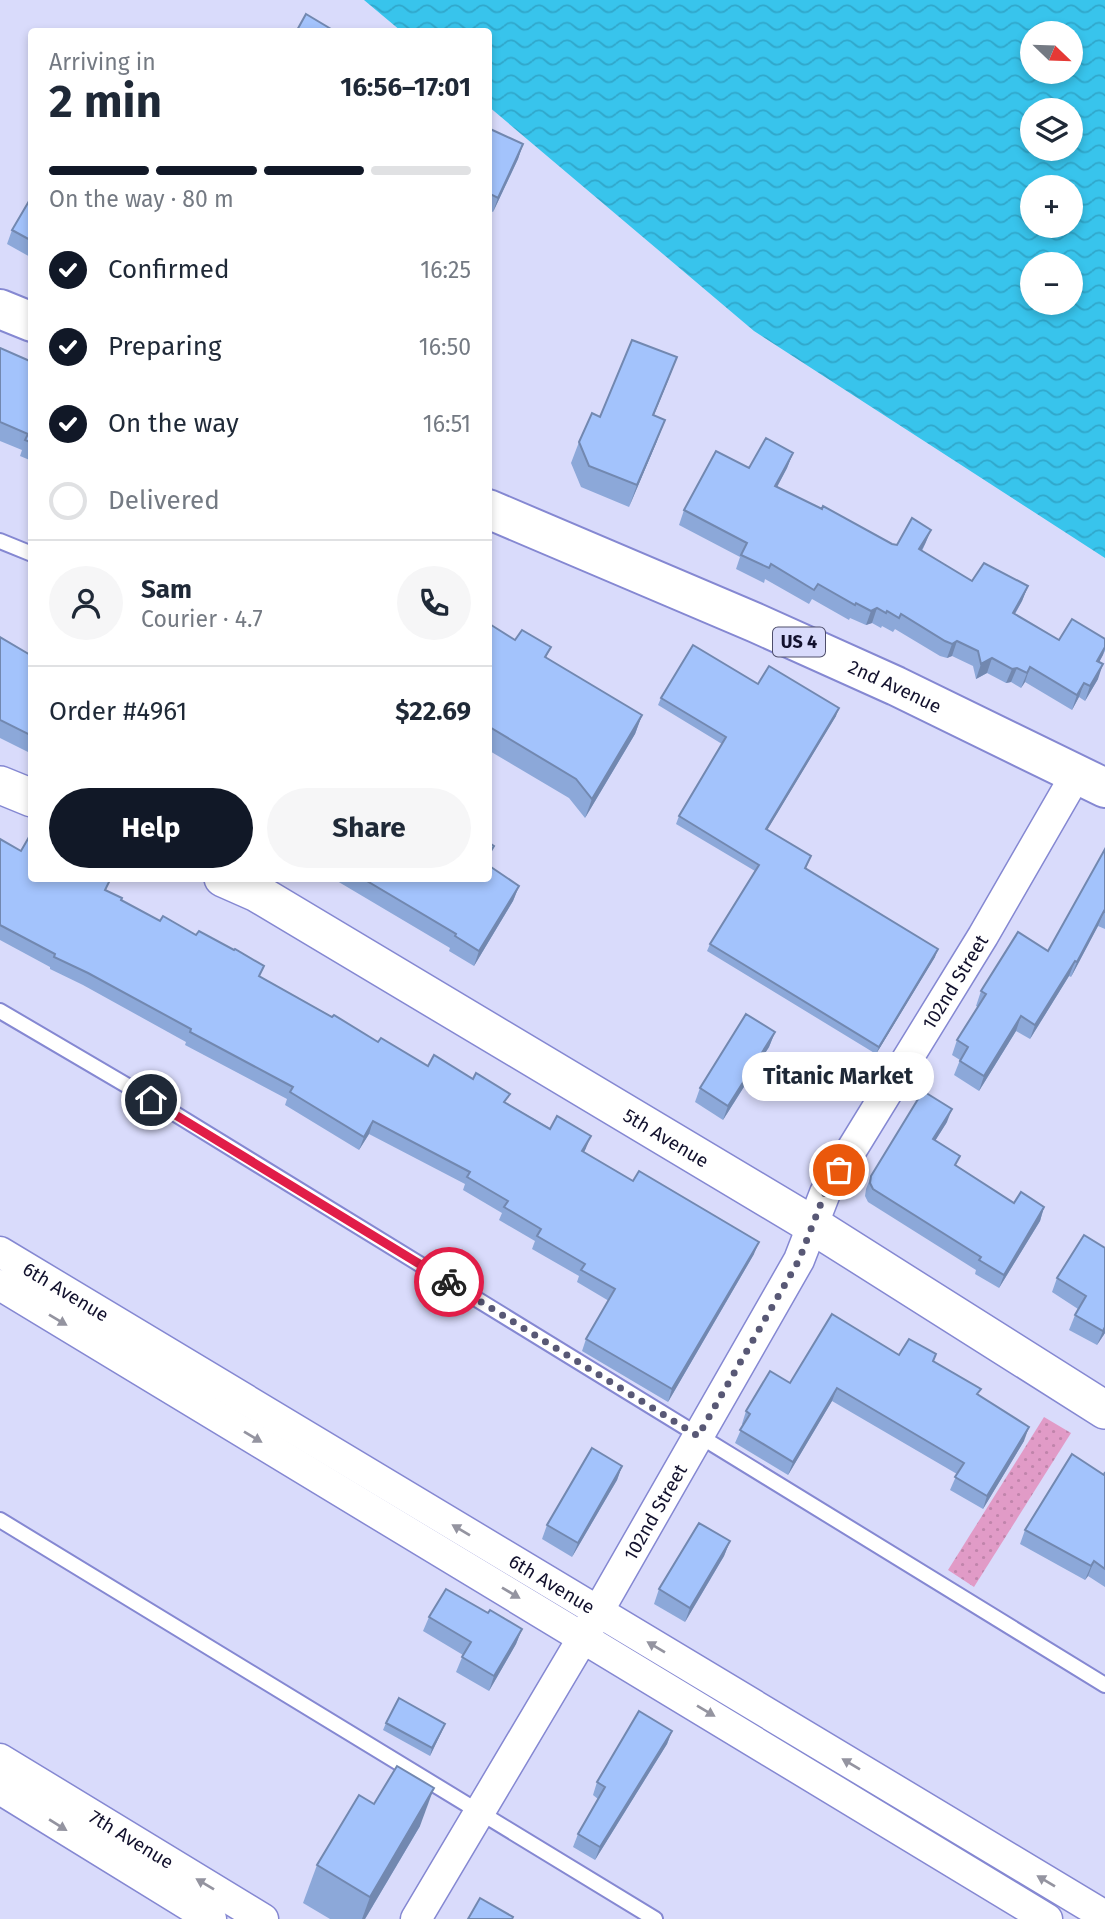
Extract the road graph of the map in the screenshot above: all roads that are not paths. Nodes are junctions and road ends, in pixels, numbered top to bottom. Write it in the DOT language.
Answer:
graph roads {
  1 [pos="0,309"];
  2 [pos="28,320"];
  3 [pos="492,511"];
  4 [pos="0,541"];
  5 [pos="28,552"];
  6 [pos="1091,780"];
  7 [pos="0,785"];
  8 [pos="28,796"];
  9 [pos="232,882"];
  10 [pos="0,1012"];
  11 [pos="814,1226"];
  12 [pos="0,1252"];
  13 [pos="0,1285"];
  14 [pos="1105,1410"];
  15 [pos="698,1436"];
  16 [pos="0,1520"];
  17 [pos="590,1624"];
  18 [pos="1105,1685"];
  19 [pos="0,1759"];
  20 [pos="0,1789"];
  21 [pos="480,1812"];
  22 [pos="969,1853"];
  23 [pos="1105,1916"];
  24 [pos="211,1919"];
  25 [pos="263,1919"];
  26 [pos="416,1919"];
  27 [pos="654,1919"];
  28 [pos="1047,1919"];
  1 -- 2 [label="main road"];
  3 -- 6 [label="main road, 2nd Avenue / US 4"];
  4 -- 5 [label="lane"];
  6 -- 11 [label="street, 102nd Street"];
  7 -- 8 [label="street"];
  9 -- 11 [label="street, 5th Avenue"];
  10 -- 15 [label="lane"];
  11 -- 14 [label="street, 5th Avenue"];
  11 -- 15 [label="street, 102nd Street"];
  17 -- 12 [label="street, 6th Avenue, one-way"];
  13 -- 17 [label="street, 6th Avenue, one-way"];
  15 -- 17 [label="street, 102nd Street"];
  15 -- 18 [label="lane"];
  16 -- 21 [label="lane"];
  17 -- 21 [label="street, 102nd Street"];
  17 -- 22 [label="street, 6th Avenue"];
  25 -- 19 [label="street, 7th Avenue, one-way"];
  20 -- 24 [label="street, 7th Avenue, one-way"];
  21 -- 26 [label="street, 102nd Street"];
  21 -- 27 [label="lane"];
  23 -- 22 [label="street, 6th Avenue, one-way"];
  22 -- 28 [label="street, 6th Avenue"];
}
